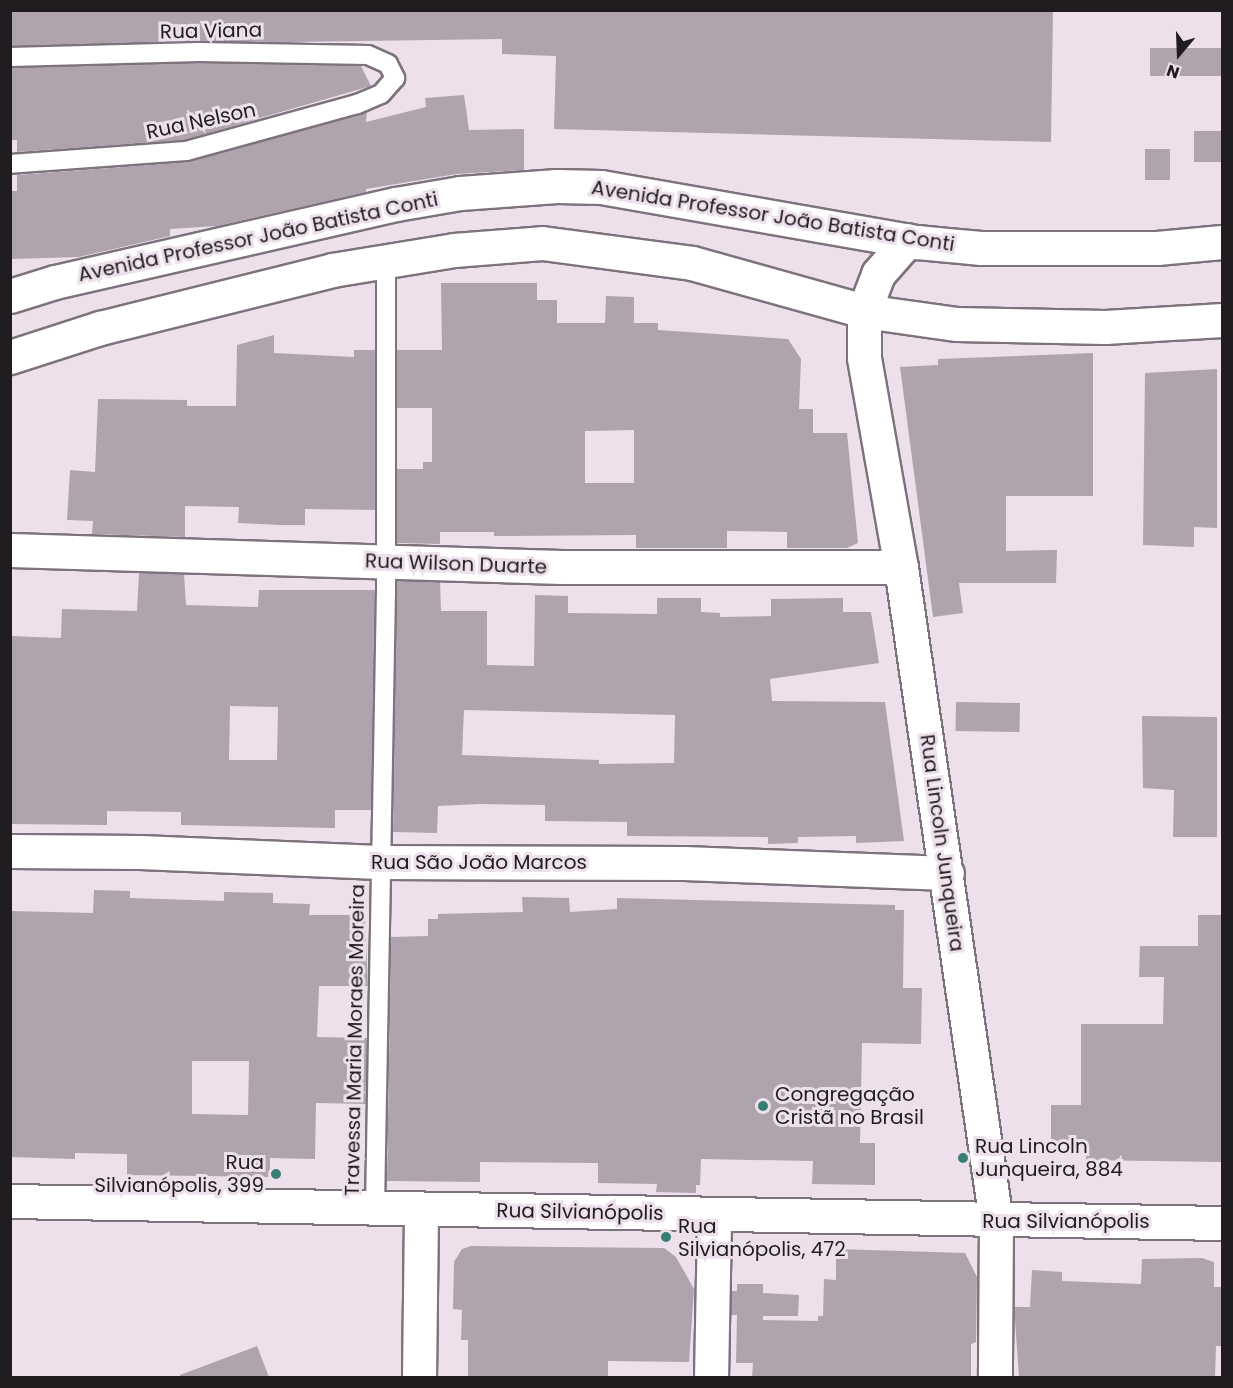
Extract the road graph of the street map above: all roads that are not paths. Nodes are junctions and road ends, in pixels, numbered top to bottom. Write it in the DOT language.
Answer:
graph roads {
  1 [pos="10,57"];
  2 [pos="392,85"];
  3 [pos="10,164"];
  4 [pos="908,240"];
  5 [pos="1222,242"];
  6 [pos="386,262"];
  7 [pos="10,296"];
  8 [pos="864,311"];
  9 [pos="1222,320"];
  10 [pos="10,357"];
  11 [pos="10,550"];
  12 [pos="383,562"];
  13 [pos="901,567"];
  14 [pos="10,851"];
  15 [pos="380,862"];
  16 [pos="947,873"];
  17 [pos="10,1201"];
  18 [pos="375,1208"];
  19 [pos="421,1209"];
  20 [pos="714,1215"];
  21 [pos="996,1221"];
  22 [pos="1222,1223"];
  23 [pos="419,1377"];
  24 [pos="711,1377"];
  25 [pos="995,1377"];
  1 -- 2 [label="lane, Rua Viana"];
  2 -- 3 [label="lane, Rua Nelson"];
  4 -- 5 [label="street, Avenida Professor João Batista Conti"];
  4 -- 7 [label="street, Avenida Professor João Batista Conti"];
  4 -- 8 [label="street"];
  6 -- 8 [label="street"];
  6 -- 10 [label="street"];
  6 -- 12 [label="lane, Travessa Maria Moraes Moreira"];
  8 -- 9 [label="street"];
  8 -- 13 [label="street, Rua Lincoln Junqueira"];
  11 -- 12 [label="street, Rua Wilson Duarte"];
  12 -- 13 [label="street, Rua Wilson Duarte"];
  12 -- 15 [label="lane, Travessa Maria Moraes Moreira"];
  13 -- 16 [label="street, Rua Lincoln Junqueira"];
  14 -- 15 [label="street, Rua São João Marcos"];
  15 -- 16 [label="street, Rua São João Marcos"];
  15 -- 18 [label="lane, Travessa Maria Moraes Moreira"];
  16 -- 21 [label="street, Rua Lincoln Junqueira"];
  17 -- 18 [label="street, Rua Silvianópolis"];
  18 -- 19 [label="street, Rua Silvianópolis"];
  19 -- 20 [label="street, Rua Silvianópolis"];
  19 -- 23 [label="street"];
  20 -- 21 [label="street, Rua Silvianópolis"];
  20 -- 24 [label="street"];
  21 -- 22 [label="street, Rua Silvianópolis"];
  21 -- 25 [label="street, Rua Lincoln Junqueira"];
}
